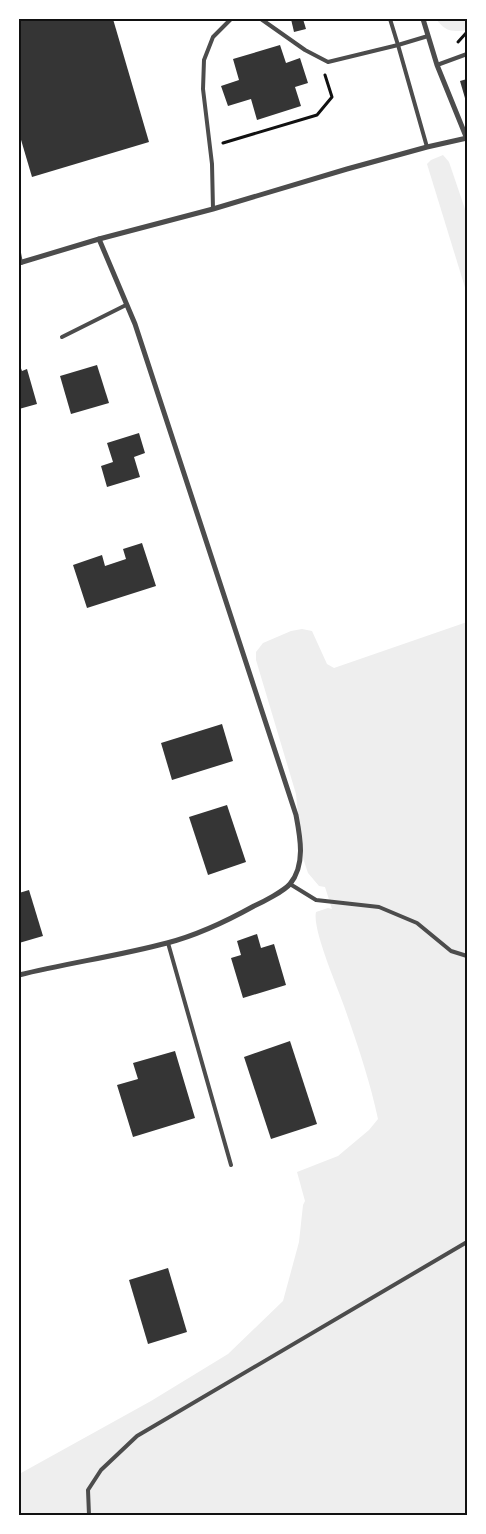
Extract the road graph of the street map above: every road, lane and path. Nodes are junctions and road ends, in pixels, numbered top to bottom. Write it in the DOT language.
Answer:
graph roads {
  1 [pos="231,19"];
  2 [pos="260,19"];
  3 [pos="390,19"];
  4 [pos="423,19"];
  5 [pos="428,36"];
  6 [pos="398,45"];
  7 [pos="467,54"];
  8 [pos="320,58"];
  9 [pos="437,65"];
  10 [pos="467,138"];
  11 [pos="210,147"];
  12 [pos="427,147"];
  13 [pos="213,209"];
  14 [pos="99,239"];
  15 [pos="19,254"];
  16 [pos="20,263"];
  17 [pos="126,305"];
  18 [pos="62,337"];
  19 [pos="290,884"];
  20 [pos="168,943"];
  21 [pos="467,956"];
  22 [pos="19,975"];
  23 [pos="230,1165"];
  24 [pos="467,1242"];
  25 [pos="89,1515"];
  1 -- 11 [label="lane"];
  2 -- 8 [label="lane"];
  3 -- 6 [label="lane"];
  4 -- 5 [label="street"];
  5 -- 6 [label="lane"];
  5 -- 9 [label="street"];
  6 -- 8 [label="lane"];
  6 -- 12 [label="lane"];
  7 -- 9 [label="lane"];
  8 -- 11 [label="path"];
  9 -- 10 [label="street"];
  10 -- 12 [label="street"];
  11 -- 13 [label="lane"];
  12 -- 13 [label="street"];
  13 -- 14 [label="street"];
  14 -- 16 [label="street"];
  14 -- 17 [label="street"];
  15 -- 16 [label="lane"];
  17 -- 18 [label="lane"];
  17 -- 19 [label="street"];
  19 -- 20 [label="street"];
  19 -- 21 [label="lane"];
  20 -- 22 [label="street"];
  20 -- 23 [label="lane"];
  24 -- 25 [label="lane"];
}
